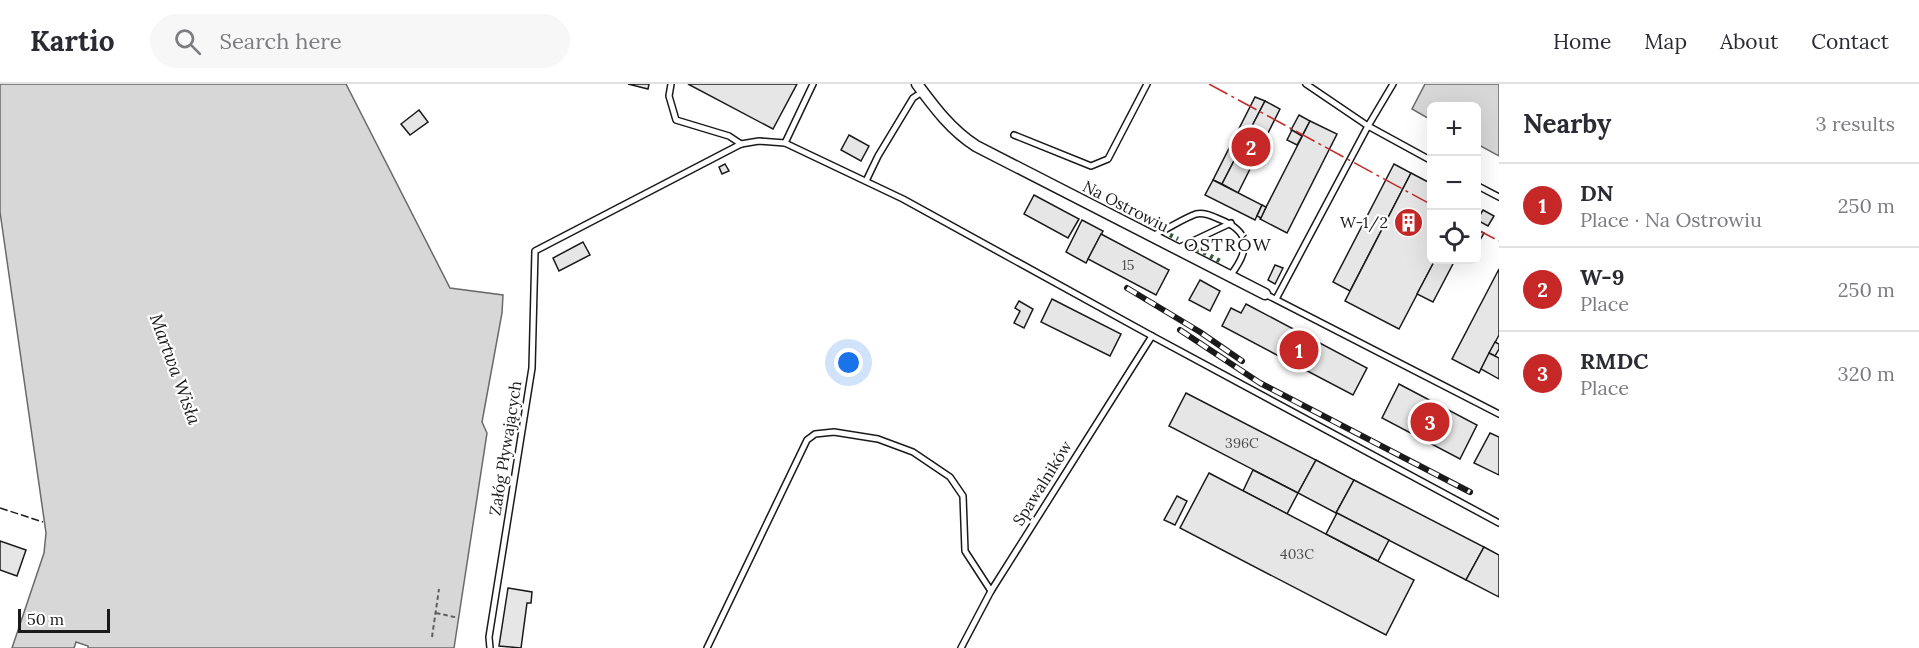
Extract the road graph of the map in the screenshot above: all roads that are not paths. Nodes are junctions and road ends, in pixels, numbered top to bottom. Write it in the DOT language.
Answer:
graph roads {
  1 [pos="671,84"];
  2 [pos="813,84"];
  3 [pos="1147,84"];
  4 [pos="1306,84"];
  5 [pos="1393,84"];
  6 [pos="920,88"];
  7 [pos="1368,126"];
  8 [pos="1014,135"];
  9 [pos="785,143"];
  10 [pos="741,144"];
  11 [pos="1427,159"];
  12 [pos="866,181"];
  13 [pos="1481,188"];
  14 [pos="1499,197"];
  15 [pos="1230,223"];
  16 [pos="1153,236"];
  17 [pos="1177,249"];
  18 [pos="1230,276"];
  19 [pos="1265,294"];
  20 [pos="1276,299"];
  21 [pos="1152,336"];
  22 [pos="1499,414"];
  23 [pos="1499,523"];
  24 [pos="991,591"];
  25 [pos="490,648"];
  26 [pos="707,648"];
  27 [pos="961,648"];
  1 -- 10 [label="lane"];
  2 -- 9 [label="lane"];
  3 -- 8 [label="lane"];
  4 -- 7 [label="lane"];
  5 -- 7 [label="lane"];
  6 -- 12 [label="lane"];
  6 -- 16 [label="street, Na Ostrowiu"];
  7 -- 11 [label="lane"];
  7 -- 20 [label="lane"];
  9 -- 10 [label="lane"];
  9 -- 12 [label="lane"];
  10 -- 25 [label="lane, Załóg Pływających"];
  12 -- 21 [label="lane"];
  13 -- 14 [label="lane"];
  15 -- 16 [label="lane"];
  15 -- 17 [label="lane"];
  15 -- 18 [label="lane"];
  16 -- 17 [label="street, Na Ostrowiu"];
  17 -- 18 [label="street, Na Ostrowiu"];
  18 -- 19 [label="street, Na Ostrowiu"];
  19 -- 20 [label="lane, Na Ostrowiu"];
  20 -- 22 [label="lane, Na Ostrowiu"];
  21 -- 23 [label="lane"];
  21 -- 24 [label="lane, Spawalników"];
  24 -- 26 [label="lane"];
  24 -- 27 [label="lane, Spawalników"];
}
